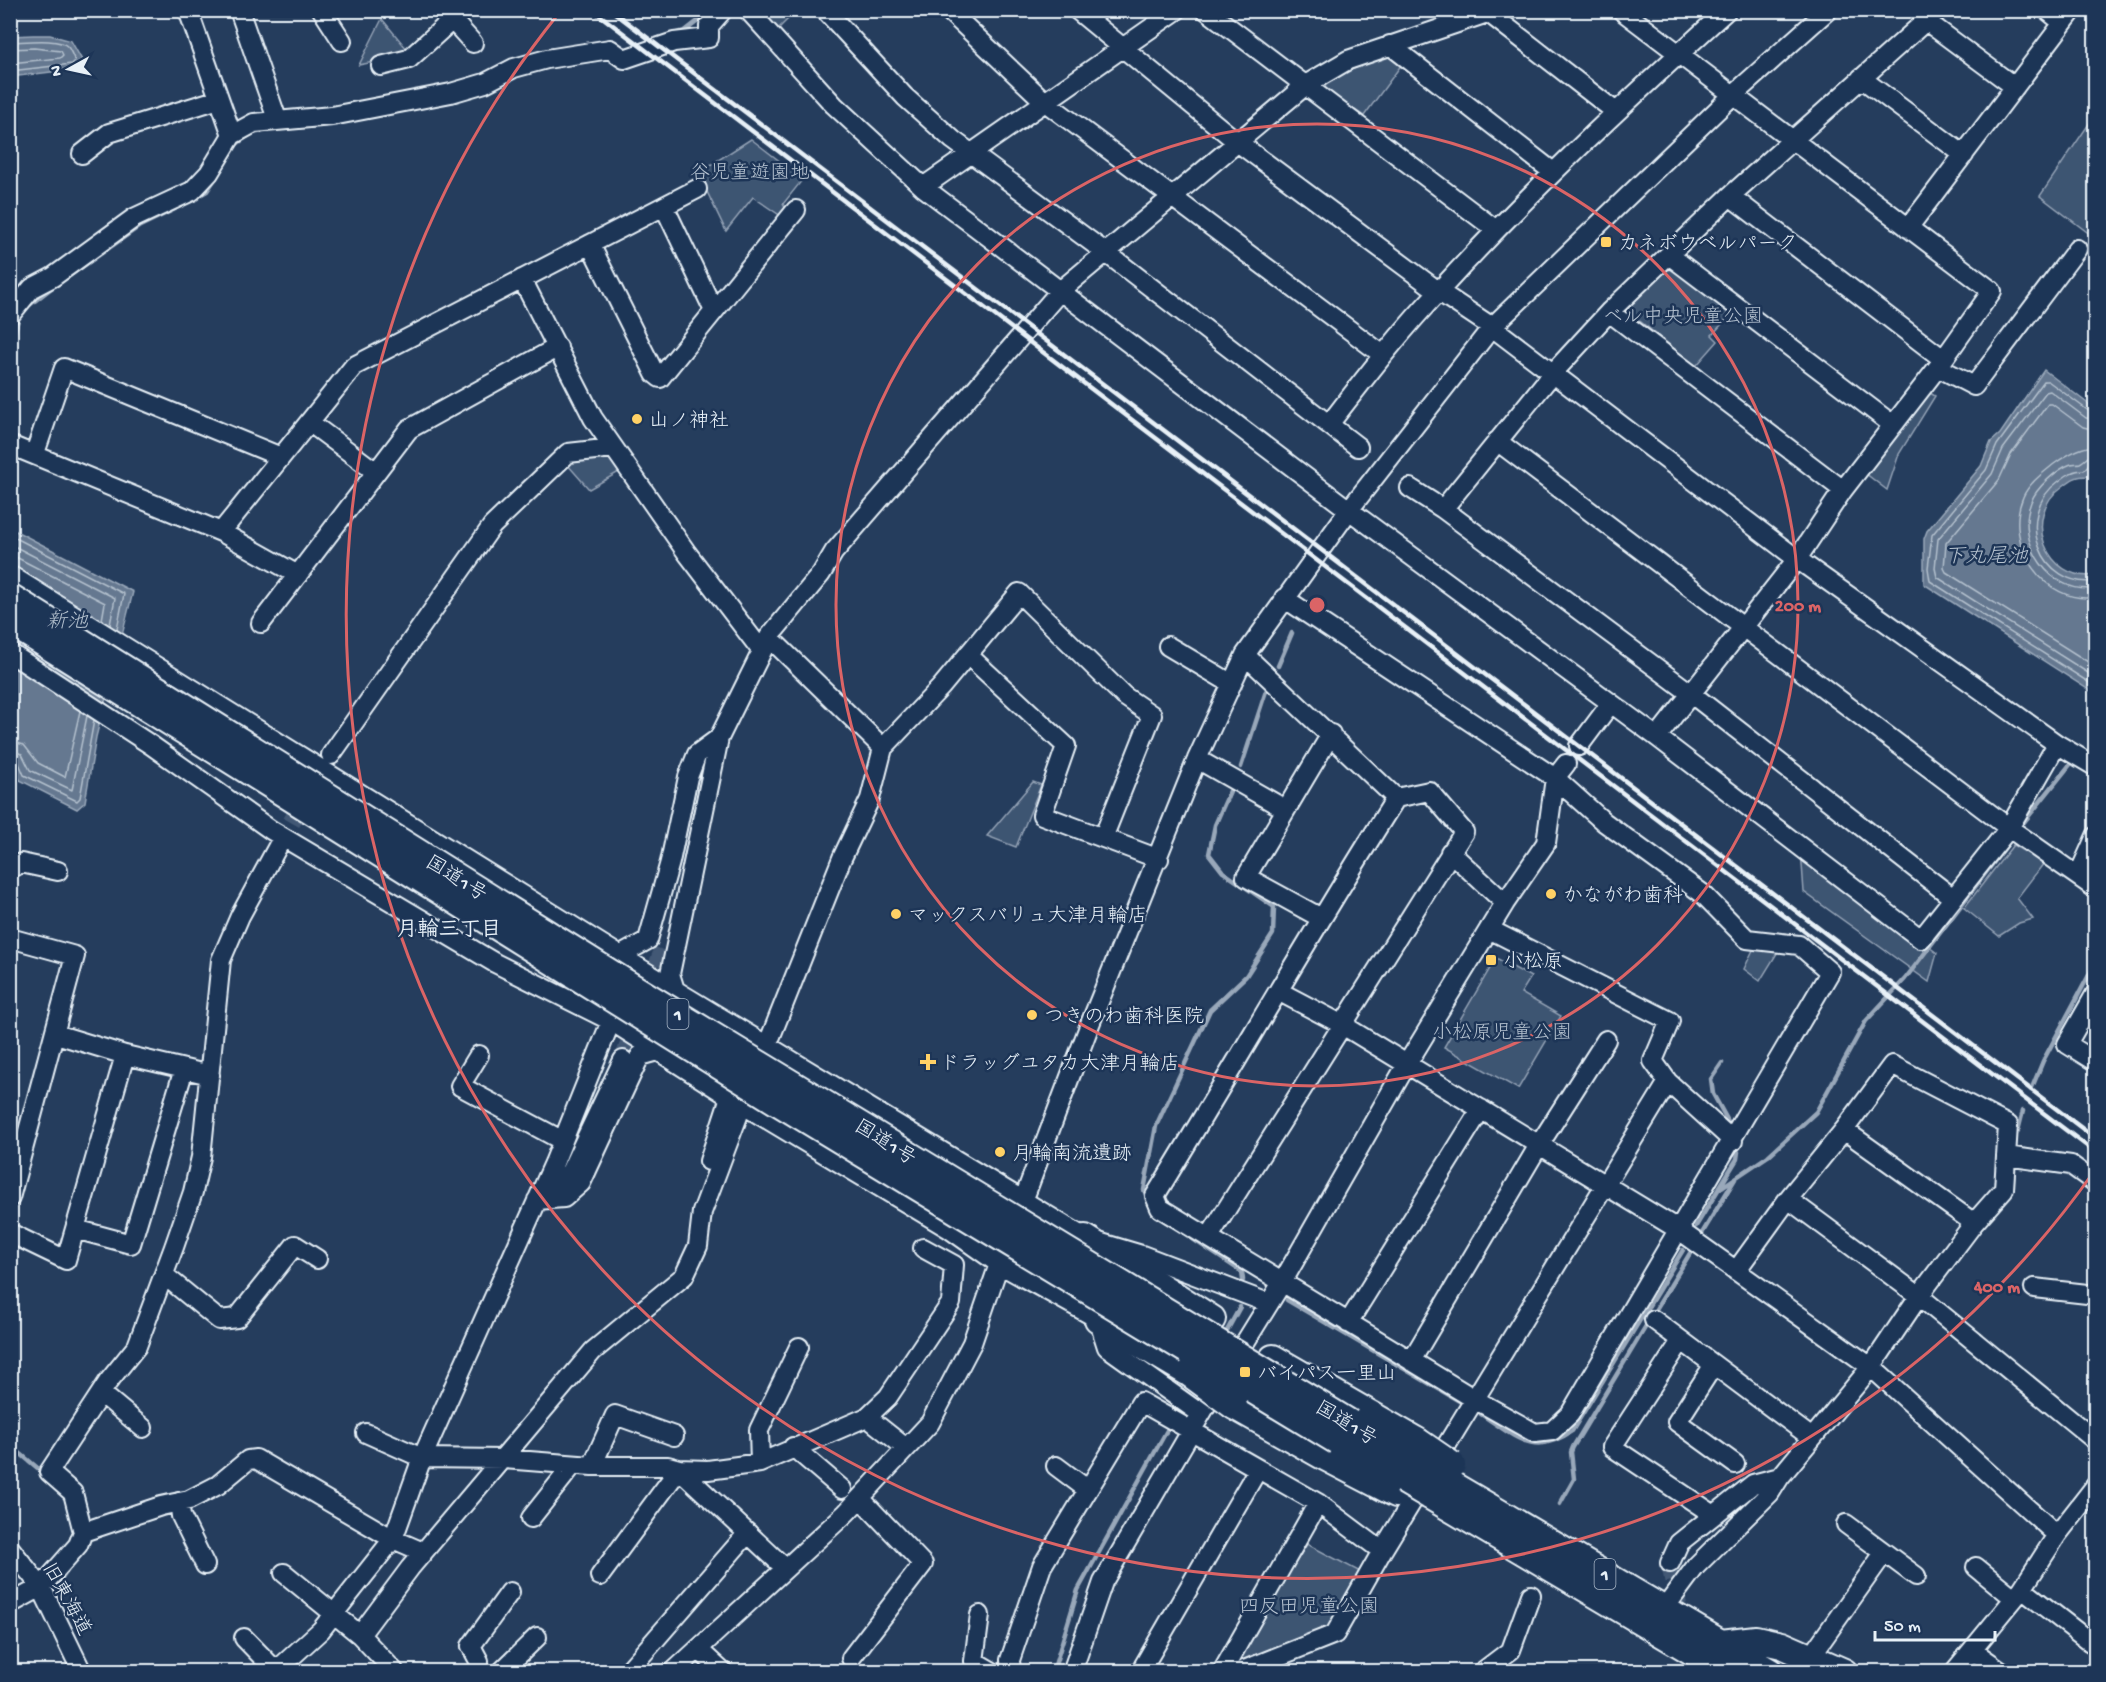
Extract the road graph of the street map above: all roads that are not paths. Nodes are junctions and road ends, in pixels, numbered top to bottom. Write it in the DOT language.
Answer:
graph roads {
  1 [pos="188,10"];
  2 [pos="239,10"];
  3 [pos="322,10"];
  4 [pos="723,10"];
  5 [pos="748,10"];
  6 [pos="825,10"];
  7 [pos="948,10"];
  8 [pos="1077,10"];
  9 [pos="1177,10"];
  10 [pos="1206,10"];
  11 [pos="1621,10"];
  12 [pos="1727,10"];
  13 [pos="1828,10"];
  14 [pos="2047,10"];
  15 [pos="1493,12"];
  16 [pos="448,15"];
  17 [pos="1932,16"];
  18 [pos="2068,17"];
  19 [pos="342,41"];
  20 [pos="473,43"];
  21 [pos="1390,45"];
  22 [pos="1120,48"];
  23 [pos="1679,54"];
  24 [pos="381,66"];
  25 [pos="1861,78"];
  26 [pos="1307,84"];
  27 [pos="2015,87"];
  28 [pos="1733,95"];
  29 [pos="219,99"];
  30 [pos="1044,101"];
  31 [pos="1616,112"];
  32 [pos="277,119"];
  33 [pos="232,135"];
  34 [pos="1792,140"];
  35 [pos="1236,141"];
  36 [pos="82,154"];
  37 [pos="972,154"];
  38 [pos="1964,155"];
  39 [pos="1553,172"];
  40 [pos="923,187"];
  41 [pos="697,189"];
  42 [pos="1172,196"];
  43 [pos="1730,196"];
  44 [pos="664,206"];
  45 [pos="796,210"];
  46 [pos="1908,228"];
  47 [pos="1496,230"];
  48 [pos="590,244"];
  49 [pos="2077,249"];
  50 [pos="1106,252"];
  51 [pos="1669,255"];
  52 [pos="522,279"];
  53 [pos="1060,291"];
  54 [pos="1438,291"];
  55 [pos="714,311"];
  56 [pos="1609,312"];
  57 [pos="10,315"];
  58 [pos="1492,327"];
  59 [pos="558,347"];
  60 [pos="1383,355"];
  61 [pos="1945,365"];
  62 [pos="1552,374"];
  63 [pos="309,422"];
  64 [pos="1330,423"];
  65 [pos="1893,425"];
  66 [pos="1497,441"];
  67 [pos="10,445"];
  68 [pos="1358,447"];
  69 [pos="614,448"];
  70 [pos="35,453"];
  71 [pos="281,458"];
  72 [pos="376,472"];
  73 [pos="1410,488"];
  74 [pos="1843,490"];
  75 [pos="1443,509"];
  76 [pos="1349,510"];
  77 [pos="221,532"];
  78 [pos="1797,559"];
  79 [pos="10,574"];
  80 [pos="298,575"];
  81 [pos="10,597"];
  82 [pos="1284,598"];
  83 [pos="432,615"];
  84 [pos="10,622"];
  85 [pos="261,623"];
  86 [pos="1744,628"];
  87 [pos="765,643"];
  88 [pos="1168,646"];
  89 [pos="10,653"];
  90 [pos="968,655"];
  91 [pos="1245,655"];
  92 [pos="1232,684"];
  93 [pos="1693,694"];
  94 [pos="1611,703"];
  95 [pos="1331,734"];
  96 [pos="1657,737"];
  97 [pos="719,738"];
  98 [pos="2057,744"];
  99 [pos="1579,746"];
  100 [pos="883,748"];
  101 [pos="331,755"];
  102 [pos="1197,759"];
  103 [pos="2089,763"];
  104 [pos="313,764"];
  105 [pos="1561,771"];
  106 [pos="328,775"];
  107 [pos="1396,798"];
  108 [pos="1285,809"];
  109 [pos="2009,828"];
  110 [pos="2096,836"];
  111 [pos="1103,838"];
  112 [pos="279,839"];
  113 [pos="1450,852"];
  114 [pos="1159,859"];
  115 [pos="10,869"];
  116 [pos="57,871"];
  117 [pos="2078,876"];
  118 [pos="2096,889"];
  119 [pos="1953,898"];
  120 [pos="1505,903"];
  121 [pos="1321,918"];
  122 [pos="1490,929"];
  123 [pos="10,938"];
  124 [pos="663,950"];
  125 [pos="621,955"];
  126 [pos="675,990"];
  127 [pos="1280,992"];
  128 [pos="2096,993"];
  129 [pos="611,1022"];
  130 [pos="1341,1024"];
  131 [pos="56,1034"];
  132 [pos="1606,1040"];
  133 [pos="767,1042"];
  134 [pos="658,1051"];
  135 [pos="125,1055"];
  136 [pos="479,1055"];
  137 [pos="623,1060"];
  138 [pos="2096,1062"];
  139 [pos="1407,1064"];
  140 [pos="184,1069"];
  141 [pos="210,1075"];
  142 [pos="1668,1082"];
  143 [pos="730,1097"];
  144 [pos="1481,1109"];
  145 [pos="745,1113"];
  146 [pos="1844,1130"];
  147 [pos="18,1137"];
  148 [pos="563,1141"];
  149 [pos="1732,1141"];
  150 [pos="1539,1145"];
  151 [pos="2006,1156"];
  152 [pos="2096,1183"];
  153 [pos="1605,1186"];
  154 [pos="10,1198"];
  155 [pos="1788,1199"];
  156 [pos="537,1200"];
  157 [pos="1023,1201"];
  158 [pos="1974,1223"];
  159 [pos="75,1228"];
  160 [pos="1679,1230"];
  161 [pos="10,1233"];
  162 [pos="1209,1237"];
  163 [pos="1085,1238"];
  164 [pos="698,1246"];
  165 [pos="923,1248"];
  166 [pos="317,1259"];
  167 [pos="999,1264"];
  168 [pos="1736,1271"];
  169 [pos="164,1275"];
  170 [pos="1283,1281"];
  171 [pos="2034,1288"];
  172 [pos="2096,1295"];
  173 [pos="1919,1296"];
  174 [pos="1268,1303"];
  175 [pos="1098,1319"];
  176 [pos="1654,1320"];
  177 [pos="1348,1323"];
  178 [pos="1681,1341"];
  179 [pos="799,1347"];
  180 [pos="1411,1361"];
  181 [pos="1713,1366"];
  182 [pos="1871,1367"];
  183 [pos="101,1393"];
  184 [pos="1476,1400"];
  185 [pos="1201,1414"];
  186 [pos="867,1417"];
  187 [pos="143,1428"];
  188 [pos="1186,1429"];
  189 [pos="1344,1432"];
  190 [pos="366,1433"];
  191 [pos="674,1436"];
  192 [pos="1812,1438"];
  193 [pos="2096,1441"];
  194 [pos="793,1447"];
  195 [pos="906,1448"];
  196 [pos="422,1458"];
  197 [pos="504,1459"];
  198 [pos="760,1463"];
  199 [pos="1735,1464"];
  200 [pos="573,1465"];
  201 [pos="592,1466"];
  202 [pos="1056,1466"];
  203 [pos="679,1469"];
  204 [pos="1258,1469"];
  205 [pos="1407,1469"];
  206 [pos="1780,1477"];
  207 [pos="2096,1485"];
  208 [pos="1436,1486"];
  209 [pos="842,1489"];
  210 [pos="1088,1490"];
  211 [pos="860,1498"];
  212 [pos="1318,1503"];
  213 [pos="180,1509"];
  214 [pos="1714,1515"];
  215 [pos="531,1518"];
  216 [pos="1846,1524"];
  217 [pos="124,1527"];
  218 [pos="89,1530"];
  219 [pos="748,1533"];
  220 [pos="2057,1534"];
  221 [pos="393,1539"];
  222 [pos="10,1548"];
  223 [pos="1382,1551"];
  224 [pos="423,1552"];
  225 [pos="1884,1553"];
  226 [pos="1670,1563"];
  227 [pos="205,1565"];
  228 [pos="784,1567"];
  229 [pos="1977,1567"];
  230 [pos="284,1573"];
  231 [pos="600,1576"];
  232 [pos="1916,1576"];
  233 [pos="41,1587"];
  234 [pos="510,1592"];
  235 [pos="1531,1594"];
  236 [pos="2018,1594"];
  237 [pos="10,1604"];
  238 [pos="1664,1609"];
  239 [pos="335,1614"];
  240 [pos="980,1615"];
  241 [pos="360,1635"];
  242 [pos="537,1637"];
  243 [pos="244,1638"];
  244 [pos="2094,1642"];
  245 [pos="698,1649"];
  246 [pos="1972,1650"];
  247 [pos="1810,1656"];
  248 [pos="851,1658"];
  249 [pos="1717,1662"];
  250 [pos="479,1668"];
  251 [pos="82,1671"];
  252 [pos="275,1671"];
  253 [pos="395,1671"];
  254 [pos="501,1671"];
  255 [pos="627,1671"];
  256 [pos="673,1671"];
  257 [pos="723,1671"];
  258 [pos="993,1671"];
  259 [pos="1011,1671"];
  260 [pos="1072,1671"];
  261 [pos="1140,1671"];
  262 [pos="1222,1671"];
  263 [pos="1239,1671"];
  264 [pos="1482,1671"];
  265 [pos="1770,1671"];
  266 [pos="1844,1671"];
  267 [pos="1954,1671"];
  268 [pos="2003,1671"];
  1 -- 29 [label="street"];
  2 -- 32 [label="street"];
  3 -- 19 [label="street"];
  4 -- 32 [label="street"];
  5 -- 40 [label="street"];
  6 -- 37 [label="street"];
  7 -- 30 [label="street"];
  8 -- 22 [label="street"];
  9 -- 22 [label="street"];
  10 -- 26 [label="street"];
  11 -- 23 [label="street"];
  12 -- 23 [label="street"];
  13 -- 28 [label="street"];
  14 -- 18 [label="street"];
  15 -- 21 [label="street"];
  15 -- 31 [label="street"];
  16 -- 20 [label="street"];
  16 -- 24 [label="street"];
  17 -- 25 [label="street"];
  17 -- 27 [label="street"];
  18 -- 27 [label="street"];
  21 -- 26 [label="street"];
  21 -- 39 [label="street"];
  22 -- 30 [label="street"];
  22 -- 35 [label="street"];
  23 -- 28 [label="street"];
  23 -- 31 [label="street"];
  25 -- 34 [label="street"];
  25 -- 38 [label="street"];
  26 -- 35 [label="street"];
  26 -- 47 [label="street"];
  27 -- 38 [label="street"];
  28 -- 34 [label="street"];
  28 -- 58 [label="street"];
  29 -- 33 [label="street"];
  29 -- 36 [label="street"];
  30 -- 37 [label="street"];
  30 -- 42 [label="street"];
  31 -- 39 [label="street"];
  32 -- 33 [label="street"];
  33 -- 57 [label="street"];
  34 -- 43 [label="street"];
  34 -- 46 [label="street"];
  35 -- 42 [label="street"];
  35 -- 54 [label="street"];
  37 -- 40 [label="street"];
  37 -- 50 [label="street"];
  38 -- 46 [label="street"];
  39 -- 47 [label="street"];
  40 -- 53 [label="street"];
  41 -- 44 [label="street"];
  42 -- 50 [label="street"];
  42 -- 60 [label="street"];
  43 -- 51 [label="street"];
  43 -- 61 [label="street"];
  44 -- 48 [label="street"];
  44 -- 55 [label="street"];
  45 -- 55 [label="street"];
  46 -- 61 [label="street"];
  47 -- 54 [label="street"];
  48 -- 52 [label="street"];
  48 -- 55 [label="street"];
  49 -- 61 [label="street"];
  50 -- 53 [label="street"];
  50 -- 64 [label="street"];
  51 -- 56 [label="street"];
  51 -- 65 [label="street"];
  52 -- 59 [label="street"];
  52 -- 63 [label="street"];
  53 -- 76 [label="street"];
  53 -- 87 [label="street"];
  54 -- 58 [label="street"];
  54 -- 60 [label="street"];
  56 -- 62 [label="street"];
  56 -- 74 [label="street"];
  58 -- 62 [label="street"];
  58 -- 76 [label="street"];
  59 -- 69 [label="street"];
  59 -- 72 [label="street"];
  60 -- 64 [label="street"];
  61 -- 65 [label="street"];
  62 -- 66 [label="street"];
  62 -- 78 [label="street"];
  63 -- 71 [label="street"];
  63 -- 72 [label="street"];
  64 -- 68 [label="street"];
  65 -- 74 [label="street"];
  66 -- 75 [label="street"];
  66 -- 86 [label="street"];
  67 -- 70 [label="street"];
  69 -- 83 [label="street"];
  69 -- 87 [label="street"];
  70 -- 71 [label="street"];
  70 -- 77 [label="street"];
  71 -- 77 [label="street"];
  72 -- 80 [label="street"];
  73 -- 75 [label="street"];
  74 -- 78 [label="street"];
  75 -- 93 [label="street"];
  76 -- 82 [label="street"];
  76 -- 94 [label="street"];
  77 -- 80 [label="street"];
  78 -- 86 [label="street"];
  78 -- 98 [label="street"];
  79 -- 104 [label="street"];
  80 -- 85 [label="street"];
  81 -- 189 [label="highway, 国道1号 / 1, bridge"];
  82 -- 91 [label="street"];
  82 -- 105 [label="street"];
  83 -- 101 [label="street"];
  83 -- 104 [label="street"];
  83 -- 106 [label="street"];
  84 -- 189 [label="highway, 国道1号 / 1, bridge"];
  86 -- 93 [label="street"];
  86 -- 109 [label="street"];
  87 -- 97 [label="street"];
  87 -- 100 [label="street"];
  88 -- 92 [label="street"];
  89 -- 112 [label="street"];
  90 -- 100 [label="street"];
  90 -- 111 [label="street"];
  90 -- 111 [label="street"];
  91 -- 92 [label="street"];
  91 -- 95 [label="street"];
  92 -- 102 [label="street"];
  93 -- 96 [label="street"];
  93 -- 119 [label="street"];
  94 -- 96 [label="street"];
  94 -- 99 [label="street"];
  95 -- 107 [label="street"];
  95 -- 108 [label="street"];
  96 -- 119 [label="street"];
  97 -- 124 [label="street"];
  97 -- 125 [label="street"];
  97 -- 126 [label="street"];
  98 -- 103 [label="street"];
  98 -- 109 [label="street"];
  100 -- 133 [label="street"];
  102 -- 108 [label="street"];
  102 -- 114 [label="street"];
  104 -- 106 [label="street"];
  105 -- 120 [label="street"];
  105 -- 149 [label="street"];
  106 -- 125 [label="street"];
  107 -- 113 [label="street"];
  107 -- 121 [label="street"];
  108 -- 121 [label="street"];
  109 -- 117 [label="street"];
  109 -- 119 [label="street"];
  110 -- 117 [label="street"];
  111 -- 114 [label="street"];
  112 -- 129 [label="street"];
  112 -- 141 [label="street"];
  113 -- 120 [label="street"];
  113 -- 130 [label="street"];
  114 -- 157 [label="street"];
  115 -- 116 [label="street"];
  117 -- 118 [label="street"];
  120 -- 122 [label="street"];
  121 -- 127 [label="street"];
  122 -- 139 [label="street"];
  122 -- 142 [label="street"];
  123 -- 131 [label="street"];
  125 -- 126 [label="street"];
  126 -- 133 [label="street"];
  127 -- 130 [label="street"];
  127 -- 162 [label="street"];
  128 -- 138 [label="street"];
  129 -- 134 [label="street"];
  129 -- 148 [label="street"];
  130 -- 139 [label="street"];
  130 -- 162 [label="street"];
  131 -- 135 [label="street"];
  131 -- 147 [label="street"];
  132 -- 150 [label="street"];
  133 -- 157 [label="street"];
  134 -- 143 [label="street"];
  134 -- 156 [label="street"];
  135 -- 140 [label="street"];
  135 -- 159 [label="street"];
  136 -- 148 [label="street"];
  137 -- 156 [label="street"];
  139 -- 144 [label="street"];
  139 -- 170 [label="street"];
  140 -- 141 [label="street"];
  140 -- 159 [label="street"];
  141 -- 169 [label="street"];
  142 -- 149 [label="street"];
  142 -- 153 [label="street"];
  143 -- 145 [label="street"];
  143 -- 164 [label="street"];
  144 -- 150 [label="street"];
  144 -- 177 [label="street"];
  145 -- 164 [label="street"];
  145 -- 167 [label="street"];
  146 -- 151 [label="street"];
  146 -- 155 [label="street"];
  146 -- 158 [label="street"];
  147 -- 154 [label="street"];
  148 -- 156 [label="street"];
  149 -- 160 [label="street"];
  150 -- 153 [label="street"];
  150 -- 180 [label="street"];
  151 -- 152 [label="street"];
  151 -- 158 [label="street"];
  153 -- 160 [label="street"];
  153 -- 184 [label="street"];
  155 -- 168 [label="street"];
  155 -- 173 [label="street"];
  156 -- 196 [label="street"];
  157 -- 163 [label="street"];
  157 -- 167 [label="street"];
  158 -- 173 [label="street"];
  159 -- 161 [label="street"];
  160 -- 168 [label="street"];
  160 -- 184 [label="street"];
  162 -- 170 [label="street"];
  163 -- 174 [label="street"];
  163 -- 205 [label="highway"];
  164 -- 197 [label="street"];
  165 -- 186 [label="street"];
  166 -- 169 [label="street"];
  167 -- 175 [label="street"];
  167 -- 195 [label="street"];
  168 -- 182 [label="street"];
  169 -- 183 [label="street"];
  170 -- 174 [label="street"];
  170 -- 177 [label="street"];
  171 -- 172 [label="street"];
  173 -- 182 [label="street"];
  173 -- 193 [label="street"];
  174 -- 185 [label="street"];
  175 -- 185 [label="street"];
  175 -- 205 [label="highway, bridge"];
  176 -- 178 [label="street"];
  177 -- 180 [label="street"];
  178 -- 181 [label="street"];
  178 -- 214 [label="street"];
  179 -- 198 [label="street"];
  180 -- 184 [label="street"];
  181 -- 192 [label="street"];
  181 -- 199 [label="street"];
  182 -- 192 [label="street"];
  182 -- 220 [label="street"];
  183 -- 187 [label="street"];
  183 -- 218 [label="street"];
  184 -- 223 [label="street"];
  185 -- 188 [label="street"];
  186 -- 194 [label="street"];
  186 -- 195 [label="street"];
  188 -- 204 [label="street"];
  188 -- 210 [label="street"];
  188 -- 260 [label="street"];
  189 -- 205 [label="highway, 国道1号 / 1"];
  190 -- 196 [label="street"];
  191 -- 201 [label="street"];
  192 -- 206 [label="street"];
  194 -- 198 [label="street"];
  194 -- 209 [label="street"];
  195 -- 211 [label="street"];
  196 -- 197 [label="street"];
  196 -- 221 [label="street"];
  197 -- 200 [label="street"];
  197 -- 224 [label="street"];
  198 -- 203 [label="street"];
  200 -- 201 [label="street"];
  200 -- 215 [label="street"];
  201 -- 203 [label="street"];
  202 -- 210 [label="street"];
  203 -- 219 [label="street"];
  203 -- 231 [label="street"];
  204 -- 212 [label="street"];
  204 -- 261 [label="street"];
  205 -- 208 [label="highway, bridge"];
  205 -- 208 [label="highway"];
  206 -- 214 [label="street"];
  206 -- 238 [label="street"];
  207 -- 220 [label="street"];
  208 -- 238 [label="highway, 1"];
  208 -- 249 [label="highway, 1"];
  210 -- 259 [label="street"];
  211 -- 228 [label="street"];
  211 -- 248 [label="street"];
  212 -- 223 [label="street"];
  212 -- 262 [label="street"];
  213 -- 217 [label="street"];
  213 -- 218 [label="street"];
  213 -- 221 [label="street"];
  213 -- 227 [label="street"];
  214 -- 226 [label="street"];
  216 -- 225 [label="street"];
  218 -- 233 [label="street"];
  219 -- 228 [label="street"];
  219 -- 255 [label="street"];
  220 -- 236 [label="street"];
  221 -- 224 [label="street"];
  221 -- 239 [label="street"];
  222 -- 233 [label="street, 旧東海道"];
  223 -- 263 [label="street"];
  224 -- 241 [label="street"];
  225 -- 232 [label="street"];
  225 -- 247 [label="street"];
  228 -- 245 [label="street"];
  229 -- 236 [label="street"];
  230 -- 239 [label="street"];
  233 -- 237 [label="street"];
  233 -- 251 [label="street, 旧東海道"];
  234 -- 250 [label="street"];
  235 -- 264 [label="street"];
  236 -- 244 [label="street"];
  236 -- 246 [label="street"];
  238 -- 249 [label="highway, 1"];
  239 -- 241 [label="street"];
  239 -- 252 [label="street"];
  240 -- 258 [label="street"];
  241 -- 253 [label="street"];
  242 -- 254 [label="street"];
  243 -- 252 [label="street"];
  245 -- 256 [label="street"];
  245 -- 257 [label="street"];
  246 -- 267 [label="street"];
  246 -- 268 [label="street"];
  247 -- 249 [label="highway"];
  247 -- 266 [label="highway"];
  249 -- 265 [label="highway, 1"];
}
